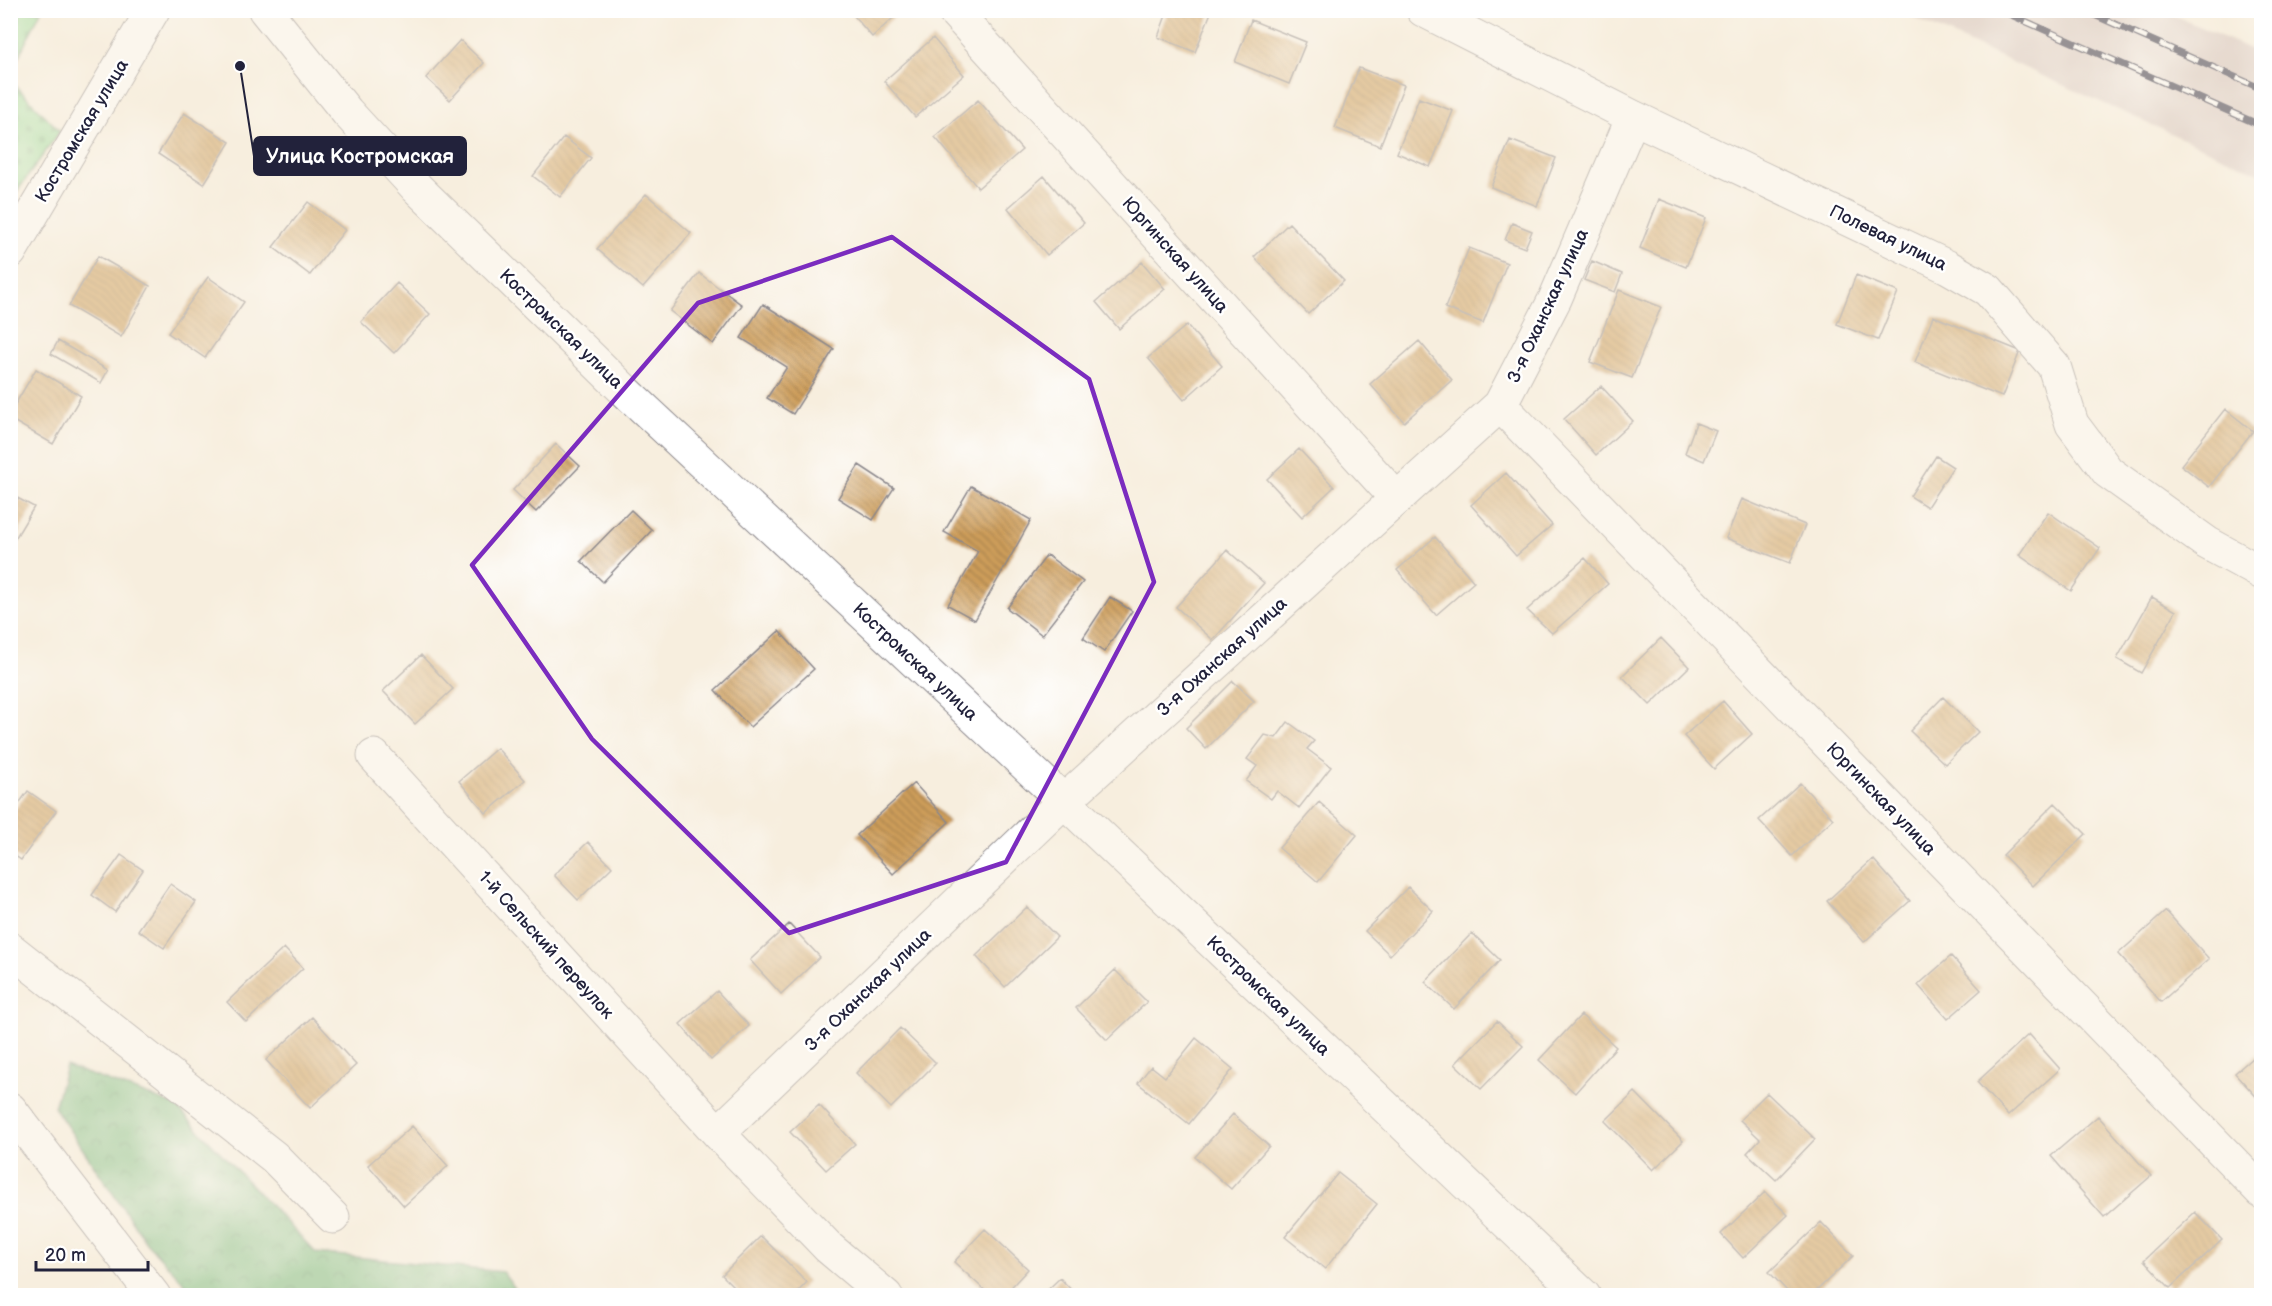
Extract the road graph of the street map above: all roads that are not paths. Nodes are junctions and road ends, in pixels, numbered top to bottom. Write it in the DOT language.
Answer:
graph roads {
  1 [pos="153,10"];
  2 [pos="265,10"];
  3 [pos="1423,10"];
  4 [pos="960,13"];
  5 [pos="1634,117"];
  6 [pos="10,252"];
  7 [pos="1500,405"];
  8 [pos="1397,499"];
  9 [pos="2262,573"];
  10 [pos="374,756"];
  11 [pos="1064,801"];
  12 [pos="10,949"];
  13 [pos="10,1109"];
  14 [pos="718,1133"];
  15 [pos="2262,1192"];
  16 [pos="333,1217"];
  17 [pos="154,1296"];
  18 [pos="886,1296"];
  19 [pos="1584,1296"];
  1 -- 6 [label="street, Костромская улица"];
  2 -- 11 [label="street, Костромская улица"];
  3 -- 5 [label="street, Полевая улица"];
  4 -- 8 [label="street, Юргинская улица"];
  5 -- 7 [label="street, 3-я Оханская улица"];
  5 -- 9 [label="street, Полевая улица"];
  7 -- 8 [label="street, 3-я Оханская улица"];
  7 -- 15 [label="street, Юргинская улица"];
  8 -- 11 [label="street, 3-я Оханская улица"];
  10 -- 14 [label="street, 1-й Сельский переулок"];
  11 -- 14 [label="street, 3-я Оханская улица"];
  11 -- 19 [label="street, Костромская улица"];
  12 -- 16 [label="street"];
  13 -- 17 [label="street"];
  14 -- 18 [label="street, 1-й Сельский переулок"];
}
